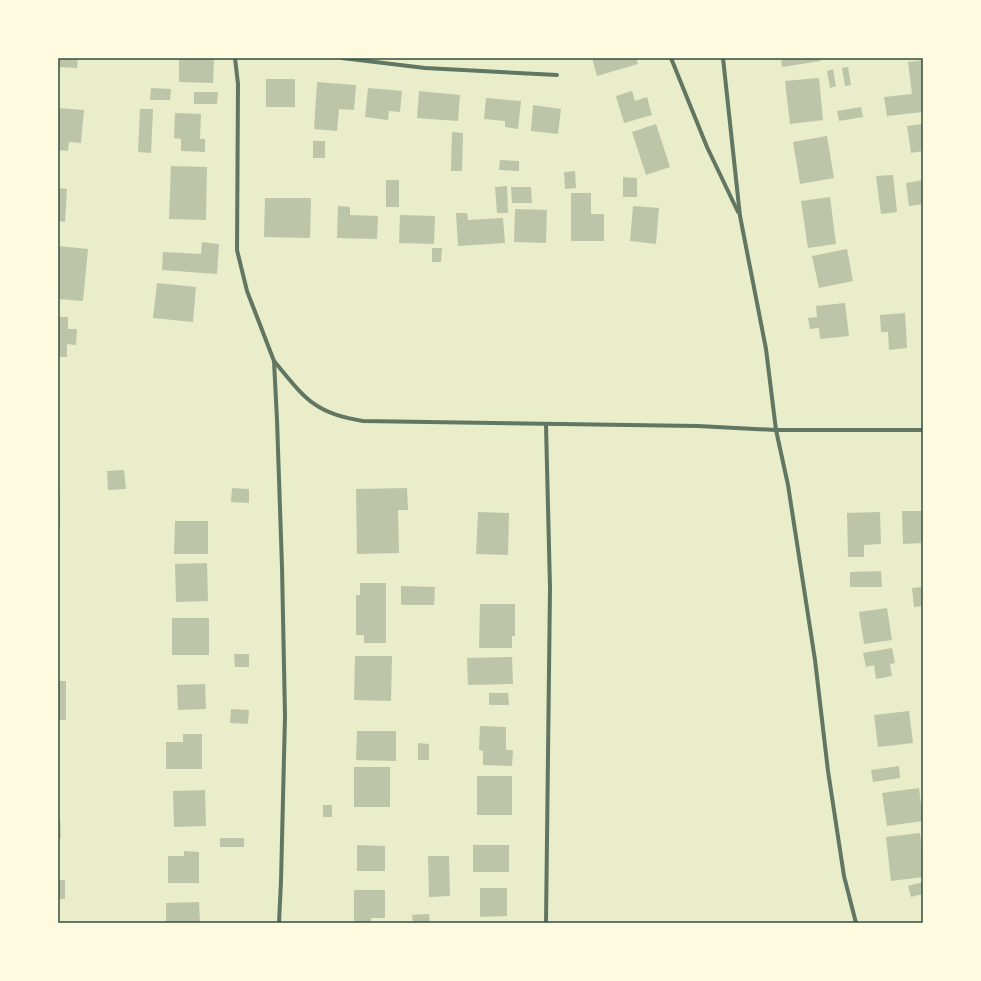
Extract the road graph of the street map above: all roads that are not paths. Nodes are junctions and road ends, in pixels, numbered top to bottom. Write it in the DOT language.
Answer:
graph roads {
  1 [pos="235,58"];
  2 [pos="342,58"];
  3 [pos="671,58"];
  4 [pos="722,58"];
  5 [pos="557,75"];
  6 [pos="740,216"];
  7 [pos="274,361"];
  8 [pos="546,424"];
  9 [pos="776,430"];
  10 [pos="923,430"];
  11 [pos="278,923"];
  12 [pos="546,923"];
  13 [pos="856,923"];
  1 -- 7 [label="street"];
  2 -- 5 [label="street"];
  3 -- 6 [label="street"];
  4 -- 6 [label="street"];
  6 -- 9 [label="street"];
  7 -- 8 [label="street"];
  7 -- 11 [label="street"];
  8 -- 9 [label="street"];
  8 -- 12 [label="street"];
  9 -- 10 [label="street"];
  9 -- 13 [label="street"];
}
